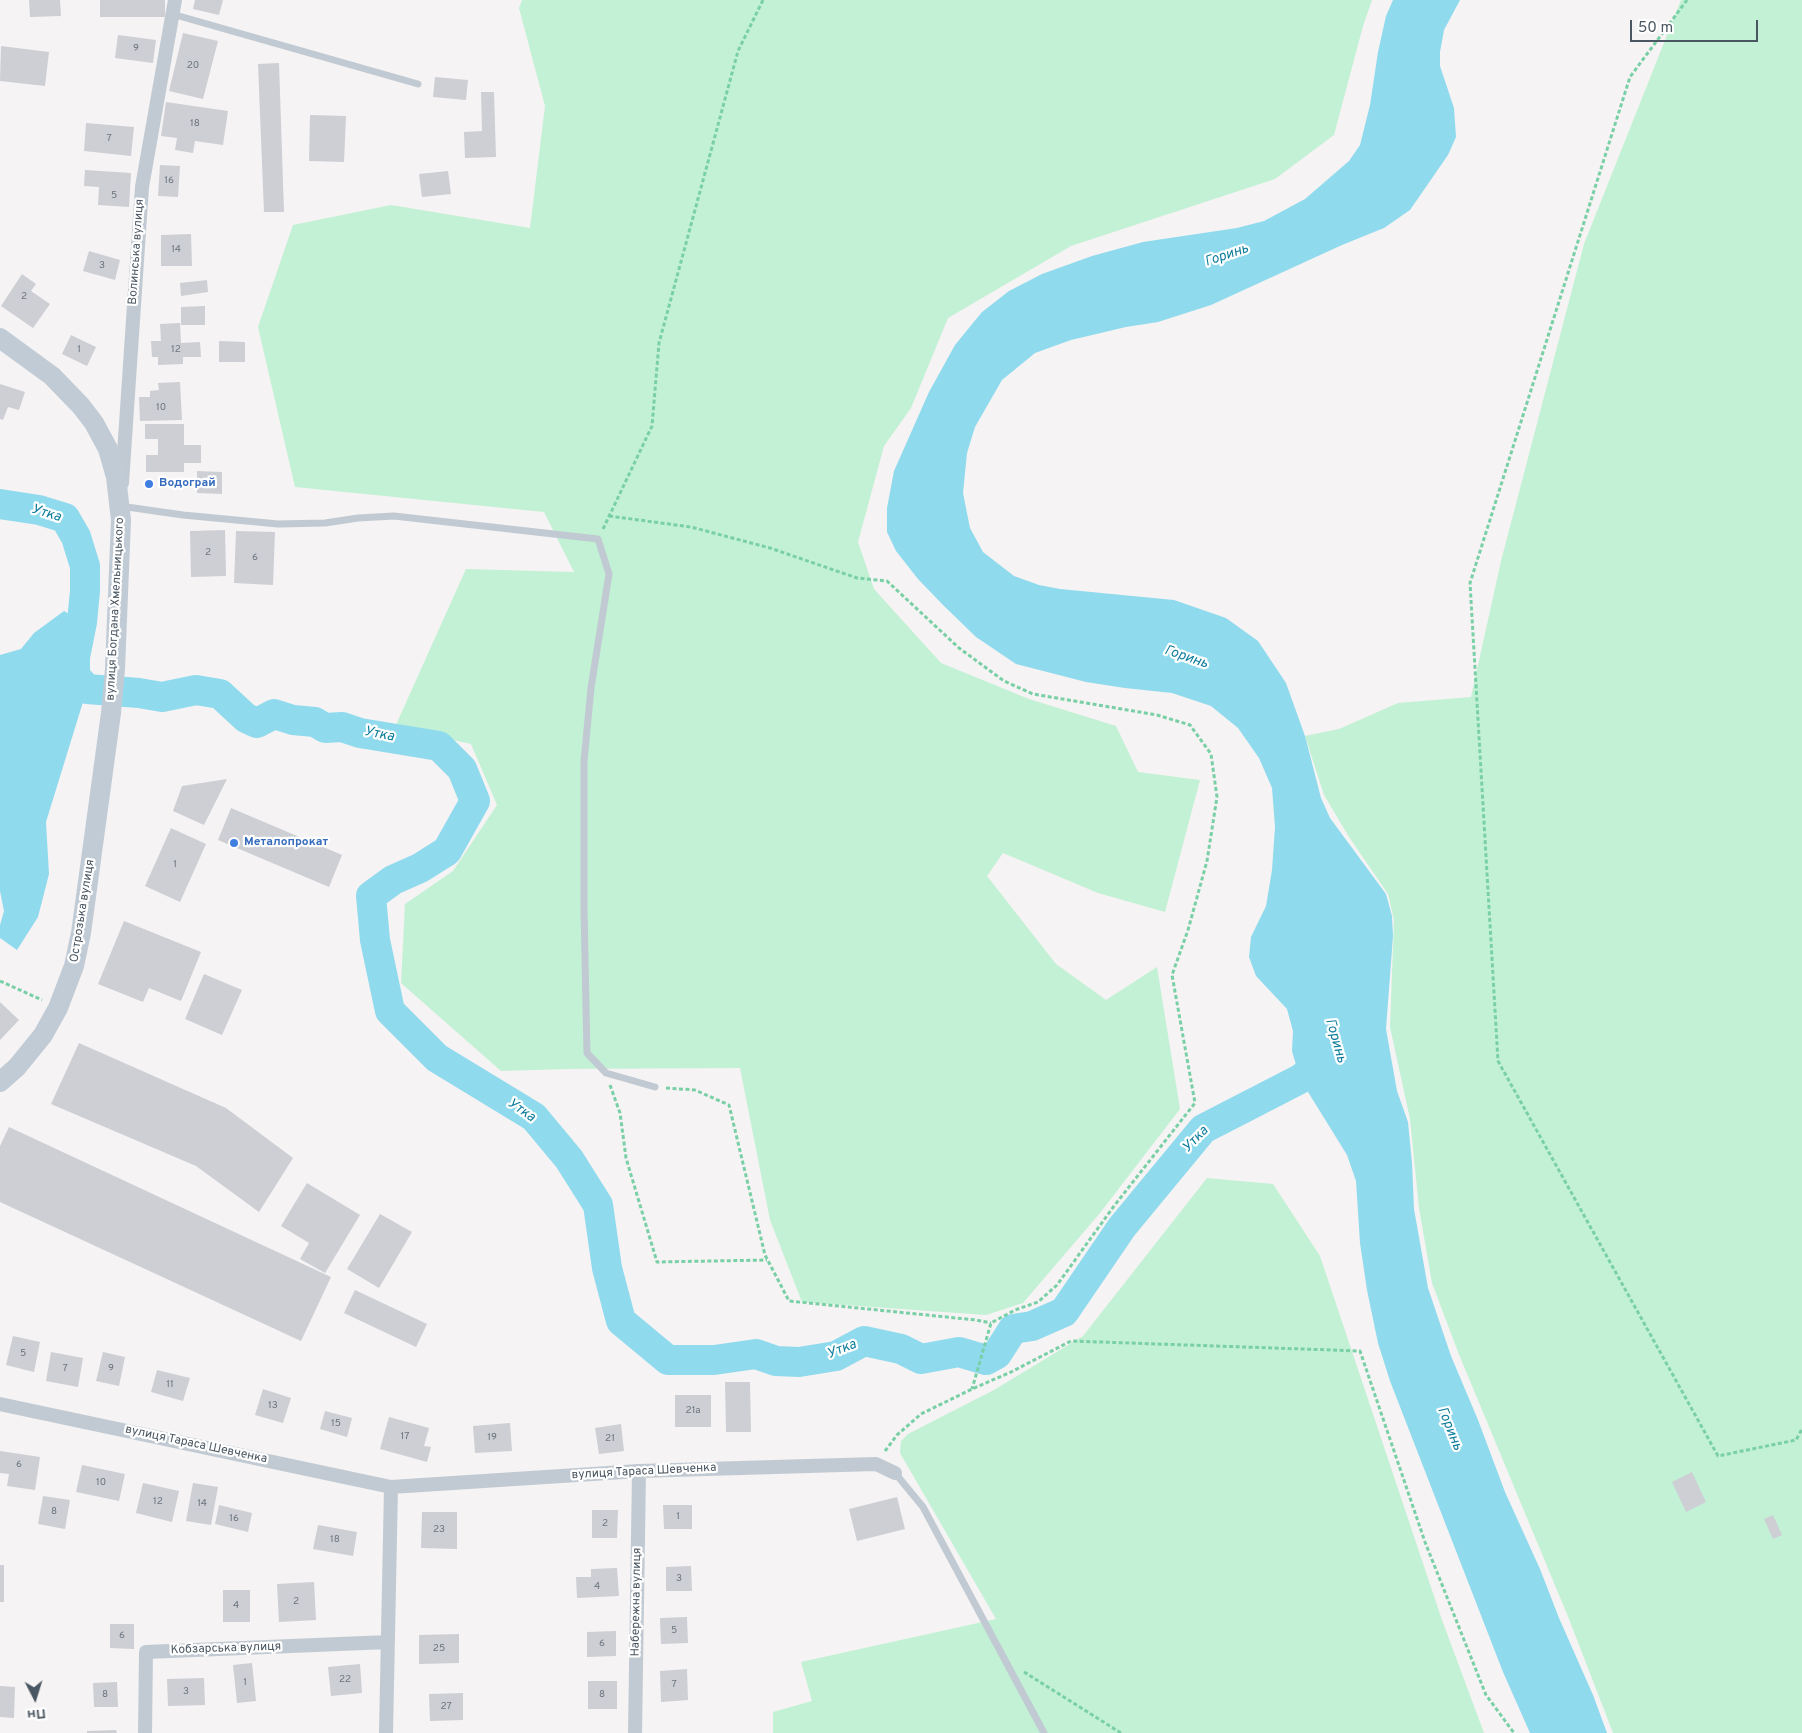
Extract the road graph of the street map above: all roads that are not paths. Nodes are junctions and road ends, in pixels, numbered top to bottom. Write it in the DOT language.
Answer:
graph roads {
  1 [pos="175,0"];
  2 [pos="171,14"];
  3 [pos="418,84"];
  4 [pos="0,338"];
  5 [pos="120,506"];
  6 [pos="107,747"];
  7 [pos="0,1082"];
  8 [pos="655,1087"];
  9 [pos="0,1404"];
  10 [pos="639,1471"];
  11 [pos="895,1472"];
  12 [pos="391,1487"];
  13 [pos="388,1642"];
  14 [pos="145,1733"];
  15 [pos="386,1733"];
  16 [pos="635,1733"];
  17 [pos="1044,1733"];
  1 -- 2 [label="street, Волинська вулиця"];
  2 -- 3 [label="lane"];
  2 -- 5 [label="street, Волинська вулиця"];
  4 -- 5 [label="main road, вулиця Богдана Хмельницького"];
  5 -- 6 [label="main road, вулиця Богдана Хмельницького"];
  5 -- 8 [label="lane"];
  6 -- 7 [label="main road, Острозька вулиця"];
  9 -- 12 [label="street, вулиця Тараса Шевченка"];
  10 -- 11 [label="street, вулиця Тараса Шевченка"];
  10 -- 12 [label="street, вулиця Тараса Шевченка"];
  10 -- 16 [label="street, Набережна вулиця"];
  11 -- 17 [label="lane"];
  12 -- 13 [label="street"];
  13 -- 14 [label="street, Кобзарська вулиця"];
  13 -- 15 [label="street"];
}
